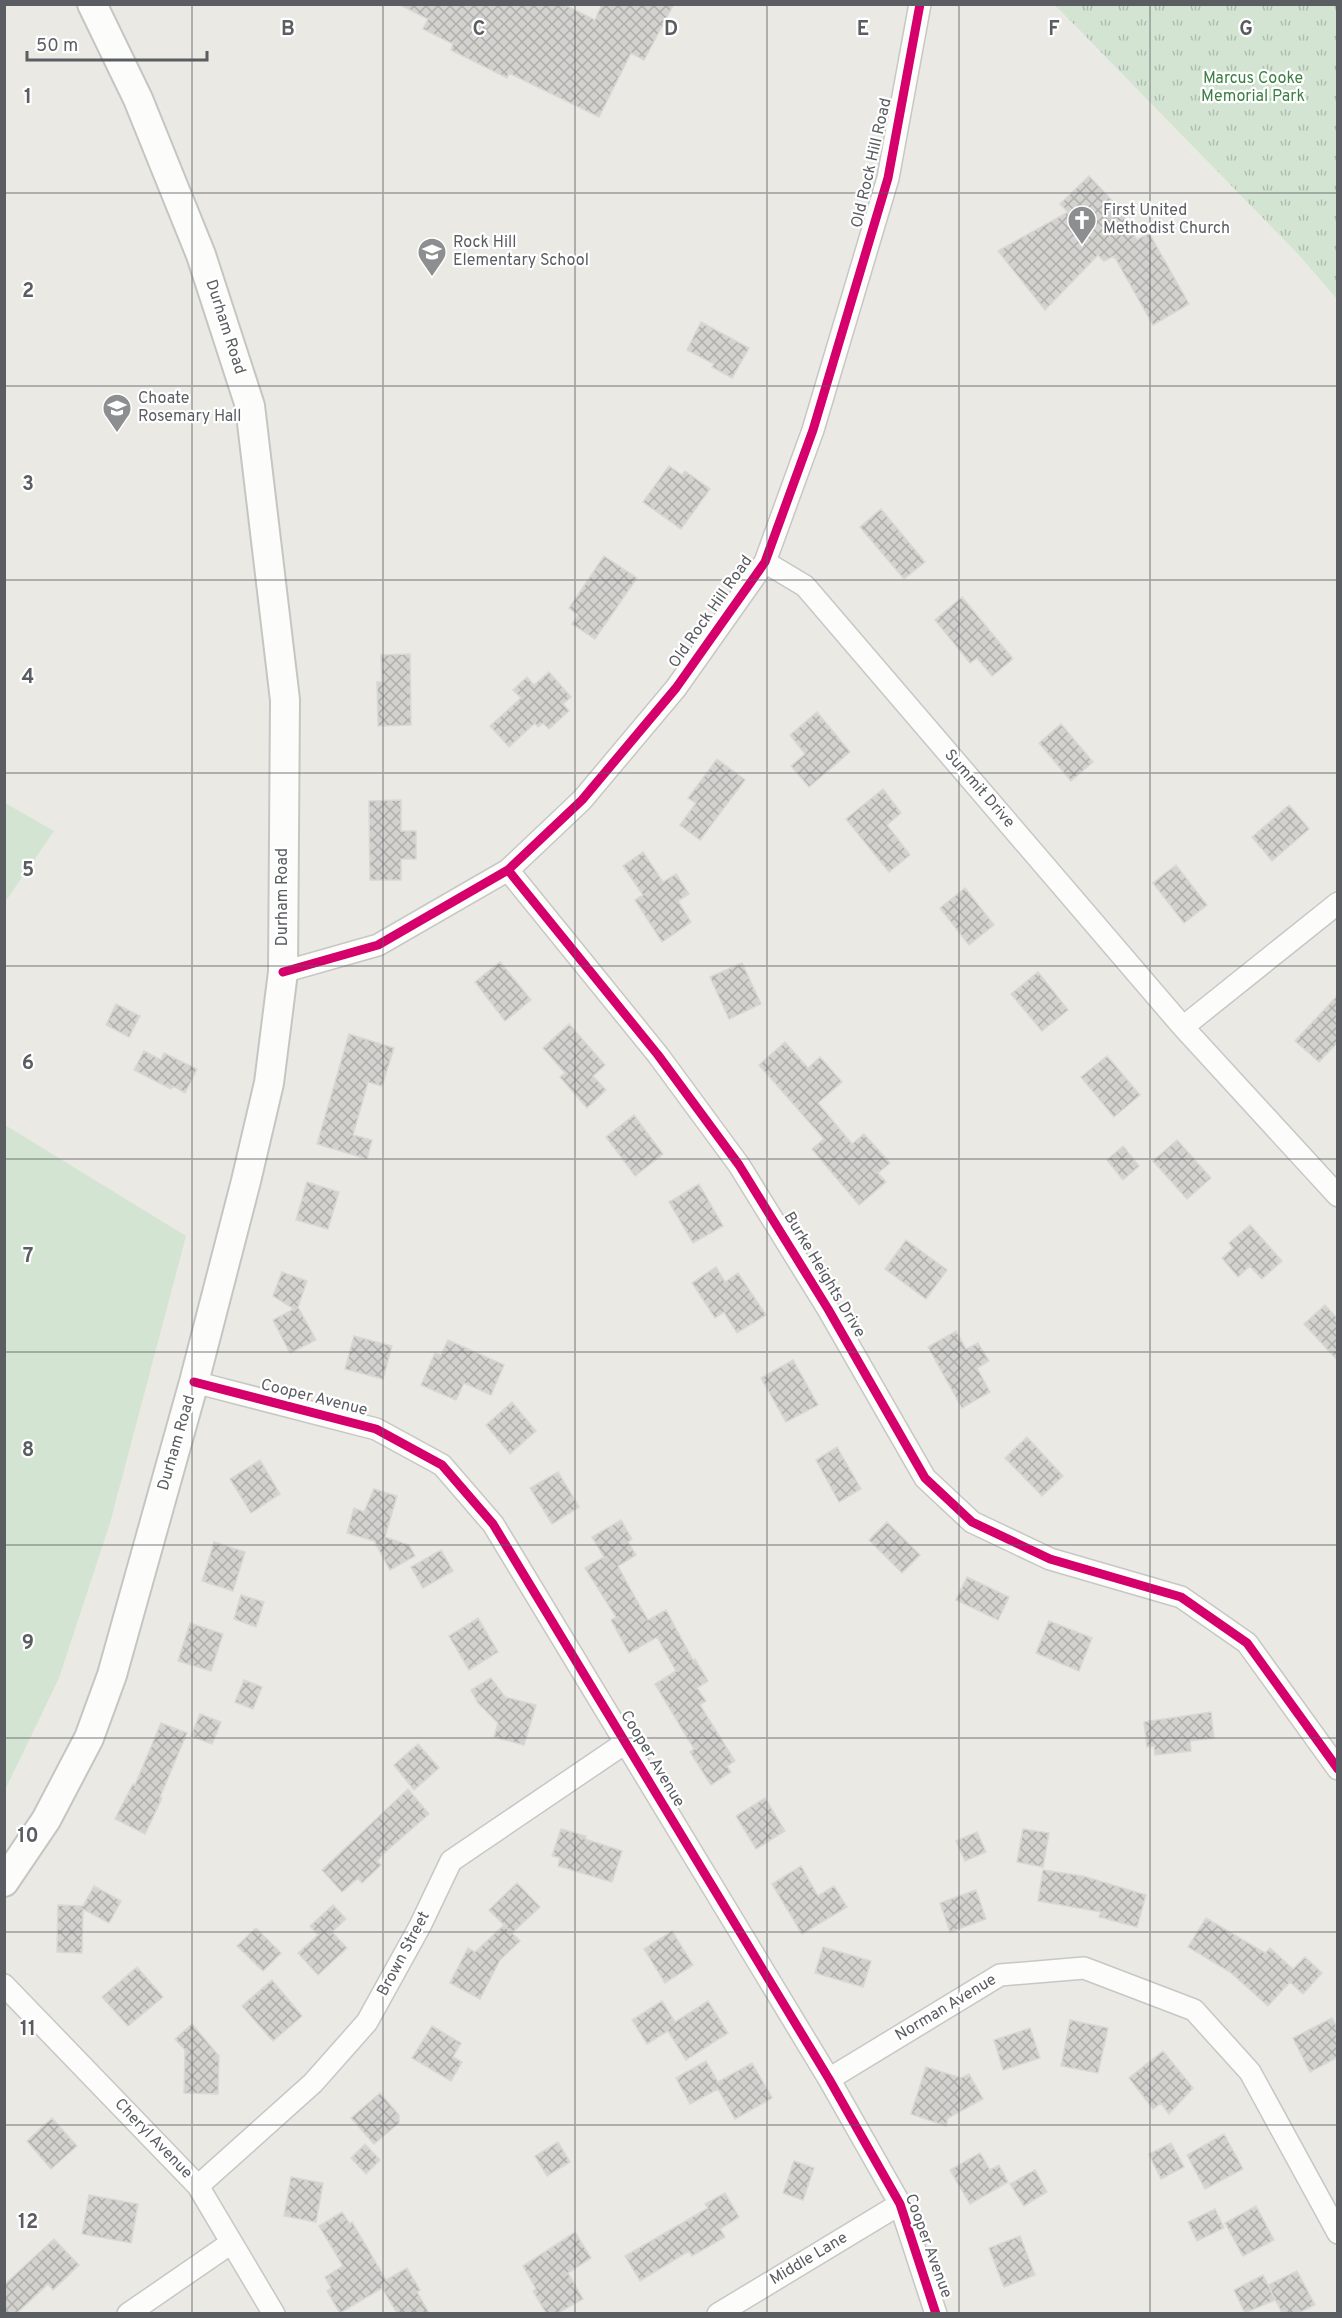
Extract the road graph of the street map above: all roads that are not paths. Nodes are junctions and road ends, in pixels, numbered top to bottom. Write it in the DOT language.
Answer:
graph roads {
  1 [pos="93,4"];
  2 [pos="920,4"];
  3 [pos="765,562"];
  4 [pos="508,870"];
  5 [pos="1338,903"];
  6 [pos="283,972"];
  7 [pos="1183,1027"];
  8 [pos="1338,1196"];
  9 [pos="194,1382"];
  10 [pos="625,1743"];
  11 [pos="1338,1769"];
  12 [pos="4,1882"];
  13 [pos="4,1985"];
  14 [pos="829,2079"];
  15 [pos="198,2187"];
  16 [pos="900,2204"];
  17 [pos="1338,2233"];
  18 [pos="231,2243"];
  19 [pos="128,2313"];
  20 [pos="274,2313"];
  21 [pos="718,2313"];
  22 [pos="936,2313"];
  1 -- 6 [label="main road, Durham Road"];
  2 -- 3 [label="street, Old Rock Hill Road"];
  3 -- 4 [label="street, Old Rock Hill Road"];
  3 -- 7 [label="street, Summit Drive"];
  4 -- 6 [label="street, Old Rock Hill Road"];
  4 -- 11 [label="street, Burke Heights Drive"];
  5 -- 7 [label="street"];
  6 -- 9 [label="main road, Durham Road"];
  7 -- 8 [label="street, Summit Drive"];
  9 -- 10 [label="street, Cooper Avenue"];
  9 -- 12 [label="main road, Durham Road"];
  10 -- 14 [label="street, Cooper Avenue"];
  10 -- 15 [label="street, Brown Street"];
  13 -- 15 [label="street, Cheryl Avenue"];
  14 -- 16 [label="street, Cooper Avenue"];
  14 -- 17 [label="street, Norman Avenue"];
  15 -- 18 [label="street, Cheryl Avenue"];
  16 -- 21 [label="street, Middle Lane"];
  16 -- 22 [label="street, Cooper Avenue"];
  18 -- 19 [label="street"];
  18 -- 20 [label="street, Cheryl Avenue"];
}
